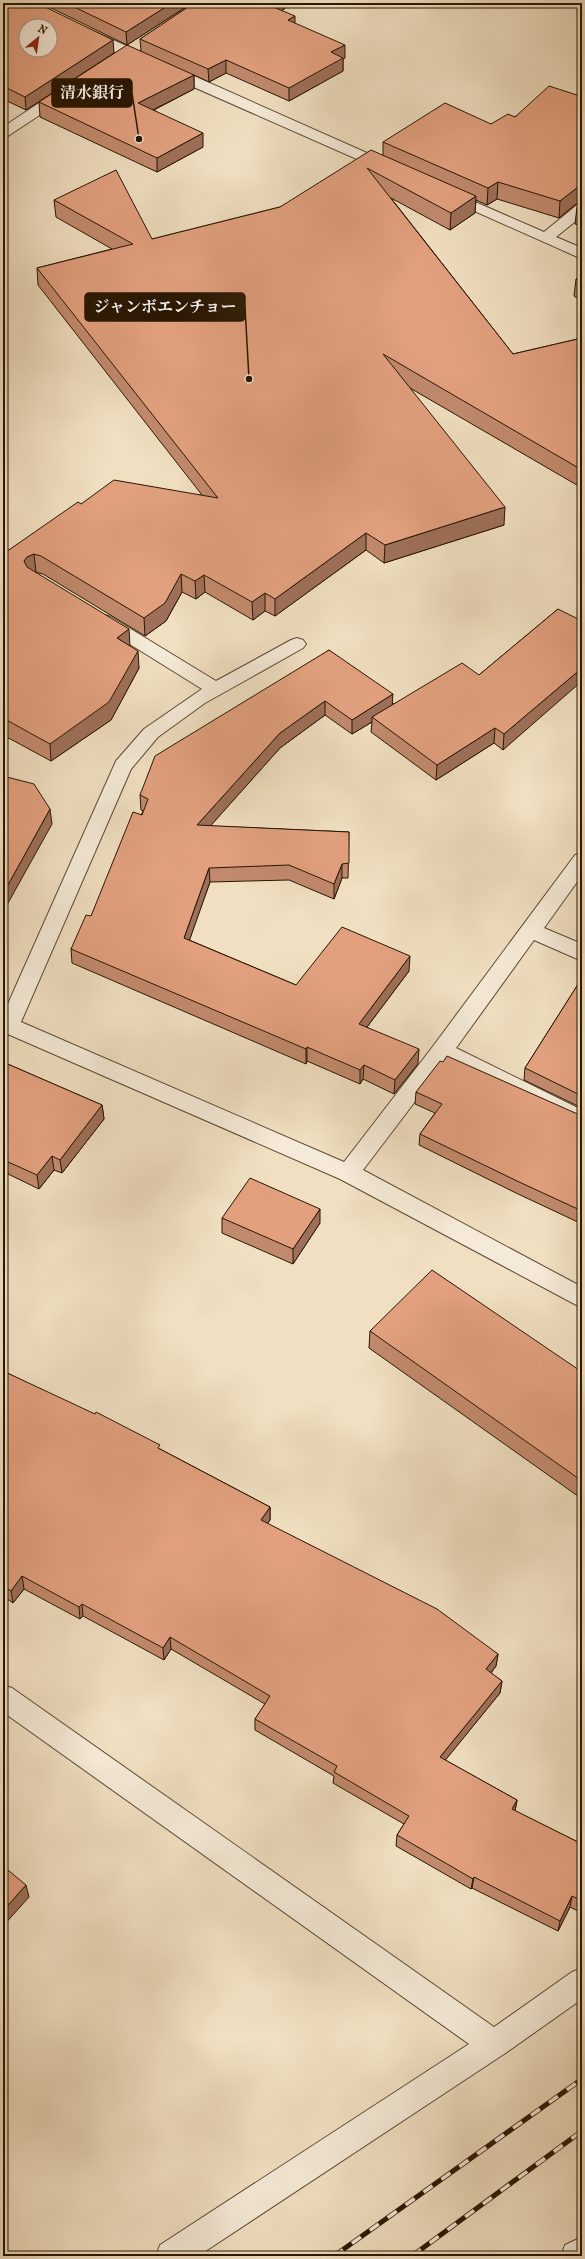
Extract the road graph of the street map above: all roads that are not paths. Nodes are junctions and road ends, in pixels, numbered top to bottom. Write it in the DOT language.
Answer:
graph roads {
  1 [pos="77,27"];
  2 [pos="139,44"];
  3 [pos="126,52"];
  4 [pos="113,60"];
  5 [pos="74,86"];
  6 [pos="3,133"];
  7 [pos="402,173"];
  8 [pos="438,189"];
  9 [pos="582,208"];
  10 [pos="547,237"];
  11 [pos="582,254"];
  12 [pos="90,612"];
  13 [pos="297,644"];
  14 [pos="216,689"];
  15 [pos="582,860"];
  16 [pos="530,930"];
  17 [pos="582,953"];
  18 [pos="6,1025"];
  19 [pos="442,1051"];
  20 [pos="582,1120"];
  21 [pos="348,1173"];
  22 [pos="582,1298"];
  23 [pos="3,1696"];
  24 [pos="582,1982"];
  25 [pos="494,2044"];
  26 [pos="582,2252"];
  27 [pos="171,2256"];
  28 [pos="576,2256"];
  1 -- 3 [label="street"];
  2 -- 3 [label="street"];
  3 -- 4 [label="street"];
  3 -- 7 [label="street"];
  5 -- 6 [label="street"];
  8 -- 10 [label="street"];
  9 -- 10 [label="street"];
  10 -- 11 [label="street"];
  12 -- 14 [label="street"];
  13 -- 14 [label="street"];
  14 -- 18 [label="street"];
  15 -- 16 [label="street"];
  16 -- 17 [label="street"];
  16 -- 19 [label="street"];
  18 -- 21 [label="street"];
  19 -- 20 [label="street"];
  19 -- 21 [label="street"];
  21 -- 22 [label="street"];
  23 -- 25 [label="street"];
  24 -- 25 [label="street"];
  25 -- 27 [label="street"];
  26 -- 28 [label="street"];
}
